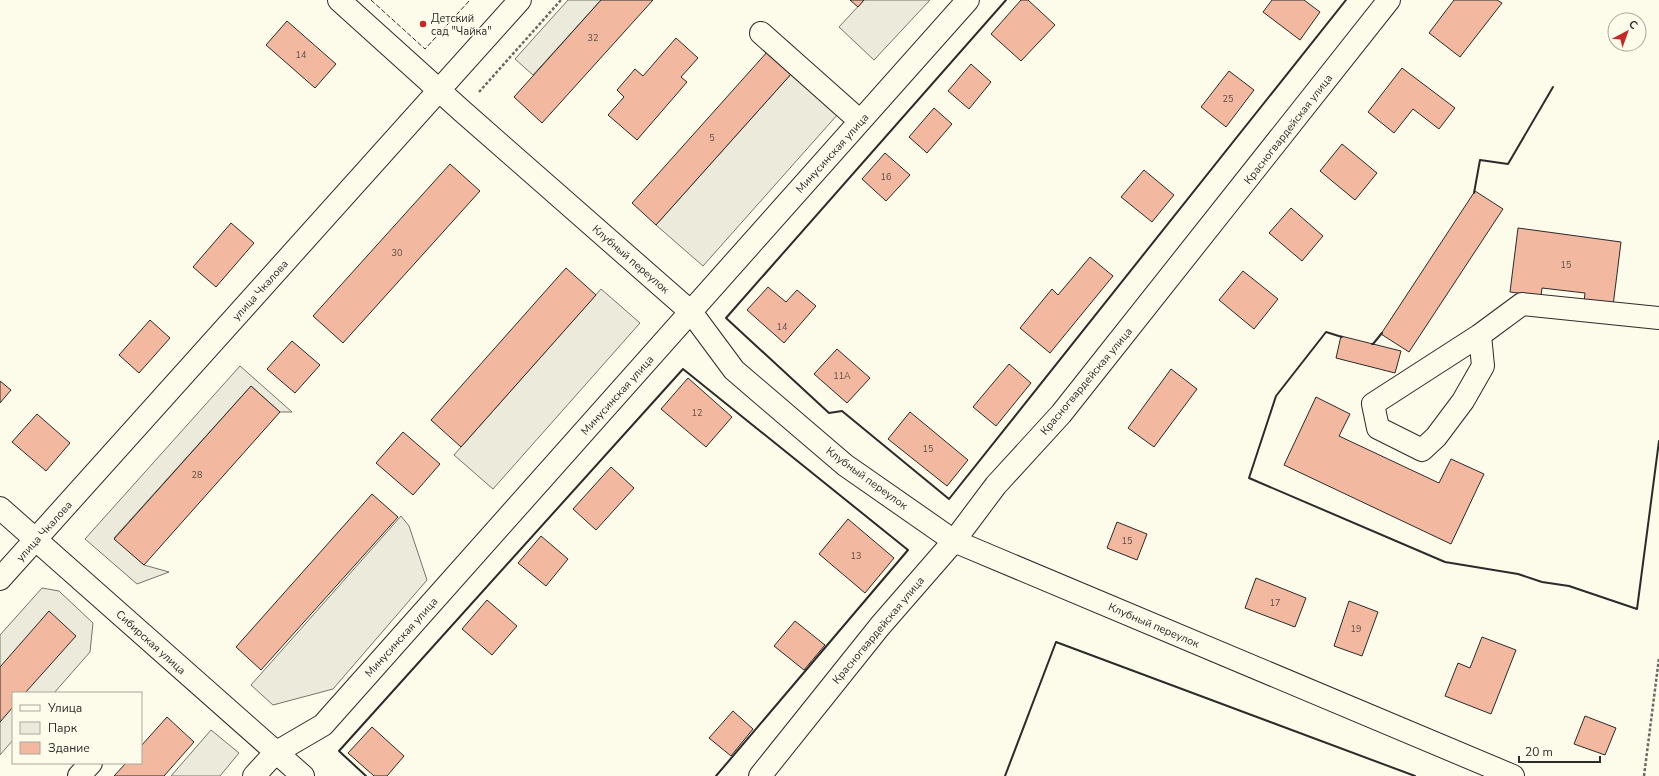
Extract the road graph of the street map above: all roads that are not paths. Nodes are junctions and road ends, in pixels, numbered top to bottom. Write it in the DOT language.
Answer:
graph roads {
  1 [pos="339,0"];
  2 [pos="520,0"];
  3 [pos="968,0"];
  4 [pos="1389,0"];
  5 [pos="761,33"];
  6 [pos="439,90"];
  7 [pos="860,121"];
  8 [pos="691,312"];
  9 [pos="1659,318"];
  10 [pos="1480,335"];
  11 [pos="0,508"];
  12 [pos="36,540"];
  13 [pos="954,541"];
  14 [pos="0,580"];
  15 [pos="275,753"];
  16 [pos="89,764"];
  17 [pos="79,776"];
  18 [pos="254,776"];
  19 [pos="303,776"];
  20 [pos="760,776"];
  21 [pos="1513,776"];
  1 -- 6 [label="street, Клубный переулок"];
  2 -- 6 [label="street, улица Чкалова"];
  3 -- 7 [label="street, Минусинская улица"];
  4 -- 13 [label="street, Красногвардейская улица"];
  5 -- 7 [label="street"];
  6 -- 8 [label="street, Клубный переулок"];
  6 -- 12 [label="street, улица Чкалова"];
  7 -- 8 [label="street, Минусинская улица"];
  8 -- 13 [label="street, Клубный переулок"];
  8 -- 15 [label="street, Минусинская улица"];
  9 -- 10 [label="street"];
  10 -- 10 [label="street"];
  11 -- 12 [label="street, Сибирская улица"];
  12 -- 14 [label="street, улица Чкалова"];
  12 -- 15 [label="street, Сибирская улица"];
  13 -- 20 [label="street, Красногвардейская улица"];
  13 -- 21 [label="street, Клубный переулок"];
  15 -- 18 [label="street, Минусинская улица"];
  15 -- 19 [label="street, Сибирская улица"];
  16 -- 17 [label="street"];
}
